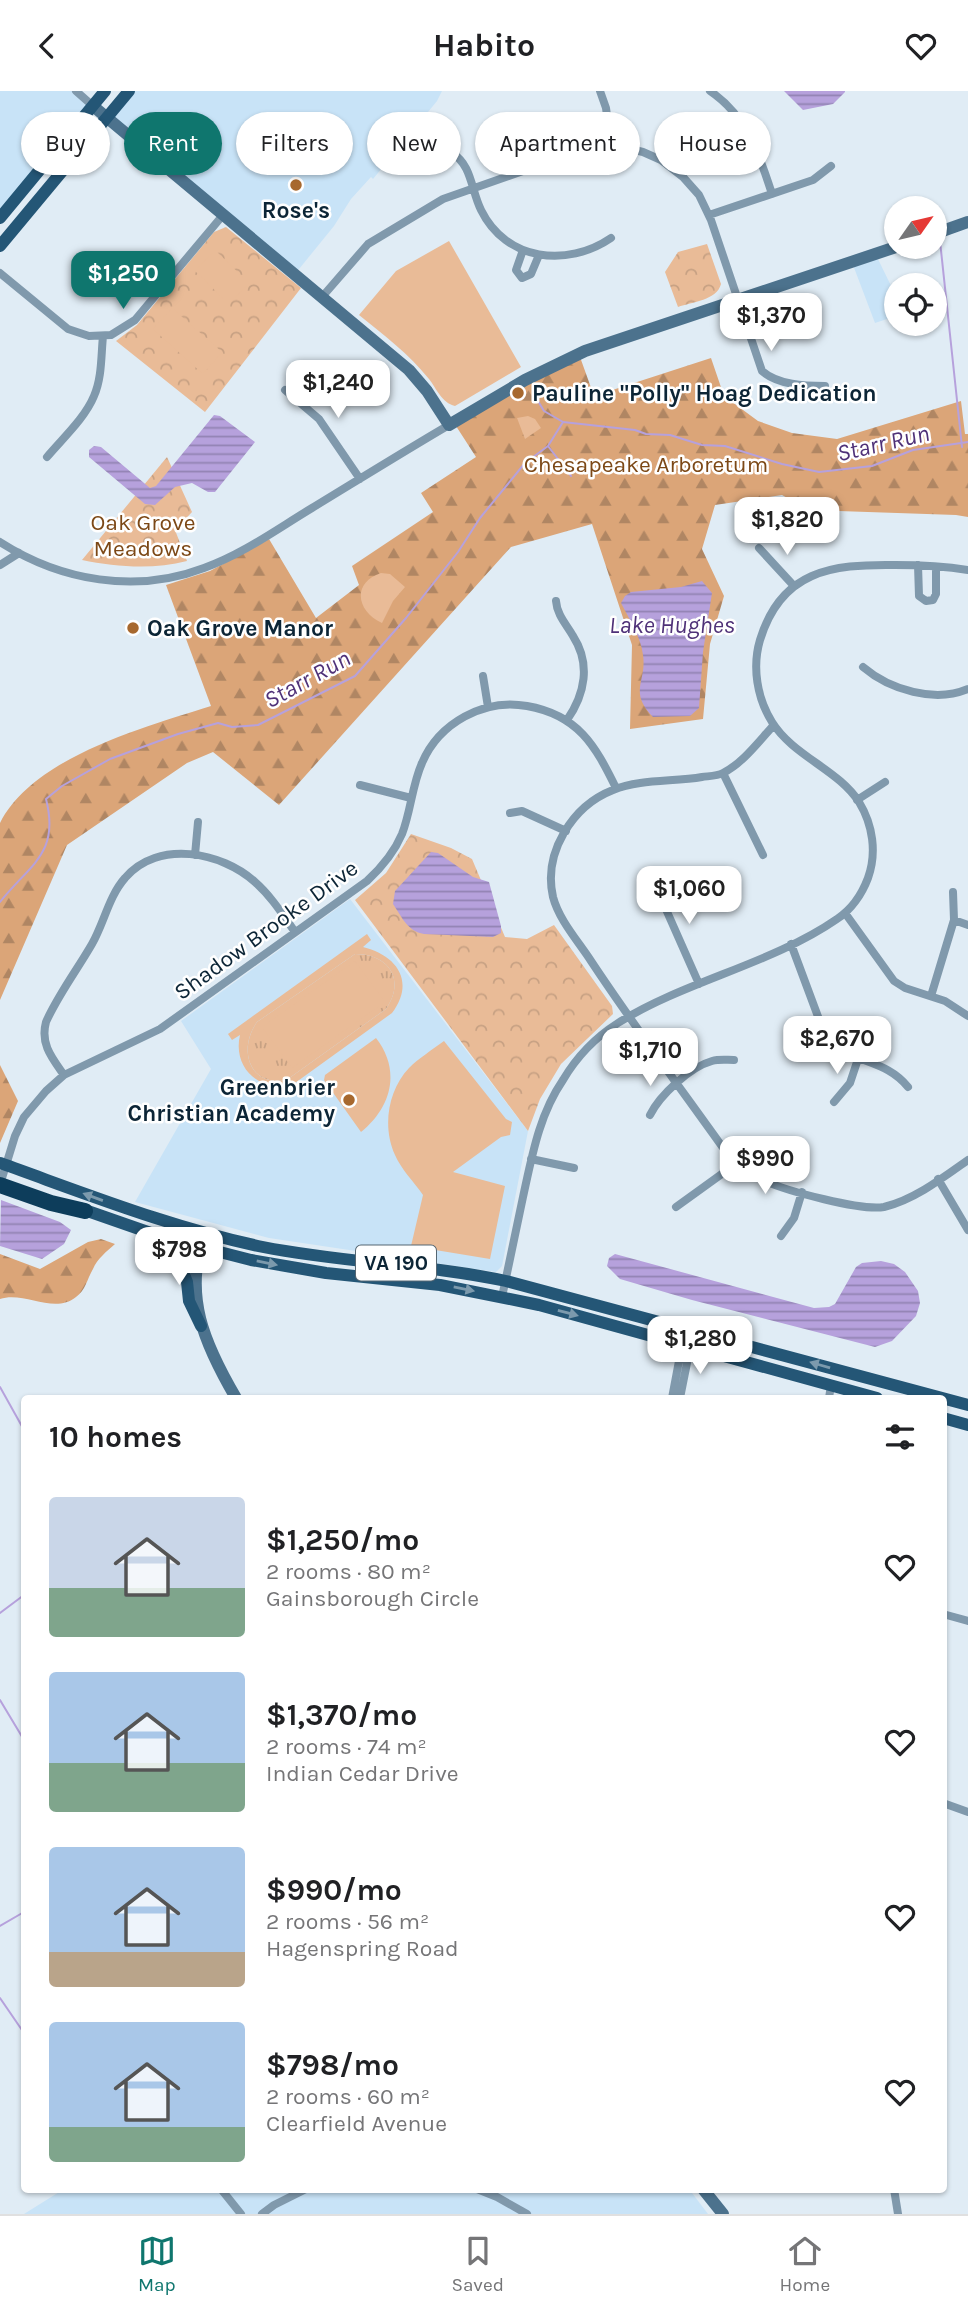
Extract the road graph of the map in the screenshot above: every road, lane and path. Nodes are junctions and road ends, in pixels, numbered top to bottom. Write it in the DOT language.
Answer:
graph roads {
  1 [pos="76,91"];
  2 [pos="105,91"];
  3 [pos="129,91"];
  4 [pos="600,91"];
  5 [pos="710,91"];
  6 [pos="93,106"];
  7 [pos="100,112"];
  8 [pos="607,112"];
  9 [pos="110,114"];
  10 [pos="110,121"];
  11 [pos="640,151"];
  12 [pos="461,161"];
  13 [pos="831,166"];
  14 [pos="59,175"];
  15 [pos="509,175"];
  16 [pos="473,187"];
  17 [pos="772,194"];
  18 [pos="223,215"];
  19 [pos="709,215"];
  20 [pos="0,218"];
  21 [pos="968,222"];
  22 [pos="947,229"];
  23 [pos="611,238"];
  24 [pos="0,246"];
  25 [pos="523,250"];
  26 [pos="884,251"];
  27 [pos="539,255"];
  28 [pos="0,273"];
  29 [pos="322,297"];
  30 [pos="736,300"];
  31 [pos="103,336"];
  32 [pos="825,386"];
  33 [pos="285,390"];
  34 [pos="449,425"];
  35 [pos="47,457"];
  36 [pos="360,479"];
  37 [pos="0,542"];
  38 [pos="759,548"];
  39 [pos="19,553"];
  40 [pos="0,565"];
  41 [pos="918,565"];
  42 [pos="936,567"];
  43 [pos="968,570"];
  44 [pos="794,586"];
  45 [pos="556,601"];
  46 [pos="863,667"];
  47 [pos="483,675"];
  48 [pos="968,689"];
  49 [pos="488,707"];
  50 [pos="567,720"];
  51 [pos="774,725"];
  52 [pos="723,773"];
  53 [pos="885,782"];
  54 [pos="360,785"];
  55 [pos="616,788"];
  56 [pos="411,799"];
  57 [pos="857,800"];
  58 [pos="510,813"];
  59 [pos="198,822"];
  60 [pos="566,831"];
  61 [pos="195,855"];
  62 [pos="763,855"];
  63 [pos="653,880"];
  64 [pos="953,892"];
  65 [pos="845,912"];
  66 [pos="954,920"];
  67 [pos="968,925"];
  68 [pos="295,932"];
  69 [pos="791,944"];
  70 [pos="699,984"];
  71 [pos="931,996"];
  72 [pos="968,1016"];
  73 [pos="630,1017"];
  74 [pos="858,1059"];
  75 [pos="734,1060"];
  76 [pos="64,1075"];
  77 [pos="677,1083"];
  78 [pos="908,1087"];
  79 [pos="834,1102"];
  80 [pos="650,1115"];
  81 [pos="531,1159"];
  82 [pos="968,1160"];
  83 [pos="737,1163"];
  84 [pos="3,1164"];
  85 [pos="574,1168"];
  86 [pos="938,1179"];
  87 [pos="1,1181"];
  88 [pos="802,1192"];
  89 [pos="676,1207"];
  90 [pos="85,1211"];
  91 [pos="107,1219"];
  92 [pos="968,1230"];
  93 [pos="205,1233"];
  94 [pos="781,1236"];
  95 [pos="199,1248"];
  96 [pos="506,1281"];
  97 [pos="502,1297"];
  98 [pos="201,1326"];
  99 [pos="686,1352"];
  100 [pos="830,1392"];
  101 [pos="234,1395"];
  102 [pos="673,1395"];
  103 [pos="681,1395"];
  104 [pos="854,1395"];
  105 [pos="931,1395"];
  106 [pos="947,1399"];
  107 [pos="968,1405"];
  108 [pos="947,1418"];
  109 [pos="968,1425"];
  110 [pos="947,1615"];
  111 [pos="968,1621"];
  112 [pos="947,1804"];
  113 [pos="968,1812"];
  114 [pos="224,2193"];
  115 [pos="298,2193"];
  116 [pos="488,2193"];
  117 [pos="706,2193"];
  118 [pos="895,2193"];
  119 [pos="242,2214"];
  120 [pos="262,2214"];
  121 [pos="527,2214"];
  122 [pos="723,2214"];
  123 [pos="898,2214"];
  1 -- 6 [label="street"];
  2 -- 6 [label="main road"];
  3 -- 9 [label="main road"];
  4 -- 8 [label="street"];
  5 -- 17 [label="street"];
  6 -- 7 [label="street"];
  6 -- 20 [label="main road"];
  10 -- 18 [label="street"];
  11 -- 19 [label="street"];
  12 -- 16 [label="street"];
  13 -- 17 [label="street"];
  14 -- 24 [label="main road"];
  15 -- 16 [label="street"];
  16 -- 25 [label="street"];
  16 -- 29 [label="street"];
  17 -- 19 [label="street"];
  18 -- 29 [label="street"];
  18 -- 31 [label="street"];
  19 -- 30 [label="street"];
  21 -- 22 [label="street"];
  23 -- 27 [label="street"];
  25 -- 27 [label="street"];
  25 -- 27 [label="street"];
  26 -- 30 [label="street"];
  28 -- 31 [label="street"];
  29 -- 34 [label="street"];
  30 -- 32 [label="street"];
  30 -- 34 [label="street"];
  31 -- 35 [label="street"];
  33 -- 36 [label="street"];
  34 -- 36 [label="street"];
  36 -- 39 [label="street"];
  37 -- 39 [label="street"];
  38 -- 44 [label="street"];
  39 -- 40 [label="street"];
  41 -- 42 [label="street"];
  41 -- 42 [label="street"];
  41 -- 44 [label="street"];
  42 -- 43 [label="street"];
  44 -- 51 [label="street"];
  45 -- 50 [label="street"];
  46 -- 48 [label="street"];
  47 -- 49 [label="street"];
  49 -- 50 [label="street, Shadow Brooke Drive"];
  49 -- 56 [label="street, Shadow Brooke Drive"];
  50 -- 55 [label="street, Shadow Brooke Drive"];
  51 -- 52 [label="street"];
  51 -- 57 [label="street"];
  52 -- 55 [label="street"];
  52 -- 62 [label="street"];
  53 -- 57 [label="street"];
  54 -- 56 [label="street"];
  55 -- 60 [label="street"];
  56 -- 68 [label="street, Shadow Brooke Drive"];
  57 -- 65 [label="street"];
  58 -- 60 [label="street"];
  59 -- 61 [label="street"];
  60 -- 73 [label="street"];
  61 -- 68 [label="street"];
  61 -- 76 [label="street"];
  63 -- 70 [label="street"];
  64 -- 66 [label="street"];
  65 -- 69 [label="street"];
  65 -- 71 [label="street"];
  66 -- 67 [label="street"];
  66 -- 71 [label="street"];
  68 -- 76 [label="street, Shadow Brooke Drive"];
  69 -- 70 [label="street"];
  69 -- 74 [label="street"];
  70 -- 73 [label="street"];
  71 -- 72 [label="street"];
  73 -- 77 [label="street"];
  73 -- 81 [label="street"];
  74 -- 78 [label="street"];
  74 -- 79 [label="street"];
  75 -- 77 [label="street"];
  76 -- 84 [label="street, Shadow Brooke Drive"];
  77 -- 80 [label="street"];
  77 -- 83 [label="street"];
  81 -- 85 [label="street"];
  81 -- 96 [label="street"];
  82 -- 86 [label="street"];
  83 -- 88 [label="street"];
  83 -- 89 [label="street"];
  84 -- 87 [label="street, Shadow Brooke Drive"];
  93 -- 84 [label="main road, VA 190, one-way"];
  86 -- 88 [label="street"];
  86 -- 92 [label="street"];
  87 -- 90 [label="highway"];
  88 -- 94 [label="street"];
  90 -- 91 [label="main road, VA 190"];
  91 -- 95 [label="main road, VA 190"];
  91 -- 98 [label="main road"];
  93 -- 95 [label="street"];
  93 -- 96 [label="main road, VA 190"];
  95 -- 97 [label="main road, VA 190, one-way"];
  95 -- 98 [label="street"];
  96 -- 97 [label="street"];
  105 -- 96 [label="main road, VA 190, one-way"];
  97 -- 99 [label="main road, VA 190, one-way"];
  98 -- 101 [label="street"];
  99 -- 100 [label="main road, VA 190"];
  99 -- 102 [label="street"];
  99 -- 103 [label="street"];
  100 -- 104 [label="main road, VA 190"];
  107 -- 106 [label="main road, VA 190, one-way"];
  108 -- 109 [label="main road"];
  110 -- 111 [label="street"];
  112 -- 113 [label="street"];
  114 -- 119 [label="street"];
  115 -- 120 [label="street"];
  116 -- 121 [label="street"];
  117 -- 122 [label="street"];
  118 -- 123 [label="street"];
}
